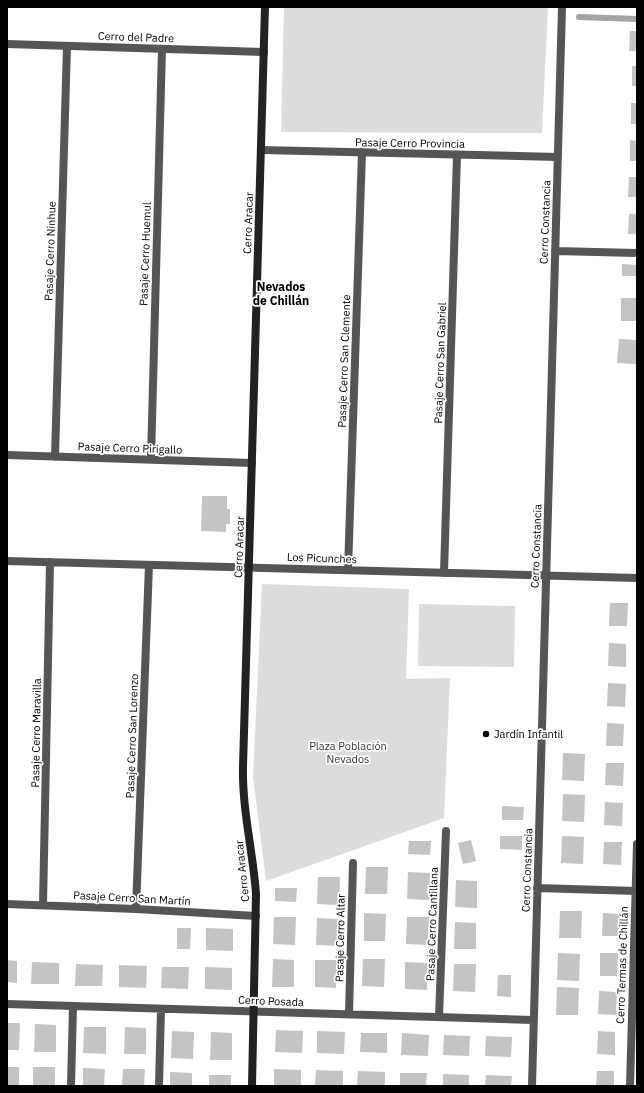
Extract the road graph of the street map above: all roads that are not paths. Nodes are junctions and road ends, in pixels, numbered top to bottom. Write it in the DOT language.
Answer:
graph roads {
  1 [pos="265,7"];
  2 [pos="562,7"];
  3 [pos="7,44"];
  4 [pos="67,46"];
  5 [pos="162,49"];
  6 [pos="264,52"];
  7 [pos="261,150"];
  8 [pos="362,152"];
  9 [pos="457,155"];
  10 [pos="558,157"];
  11 [pos="555,251"];
  12 [pos="637,253"];
  13 [pos="7,456"];
  14 [pos="55,457"];
  15 [pos="151,459"];
  16 [pos="252,463"];
  17 [pos="7,561"];
  18 [pos="50,562"];
  19 [pos="149,565"];
  20 [pos="249,567"];
  21 [pos="348,570"];
  22 [pos="444,572"];
  23 [pos="546,575"];
  24 [pos="637,578"];
  25 [pos="446,831"];
  26 [pos="637,844"];
  27 [pos="353,863"];
  28 [pos="537,888"];
  29 [pos="636,891"];
  30 [pos="7,904"];
  31 [pos="43,905"];
  32 [pos="136,909"];
  33 [pos="256,916"];
  34 [pos="7,1004"];
  35 [pos="73,1006"];
  36 [pos="161,1009"];
  37 [pos="254,1012"];
  38 [pos="349,1015"];
  39 [pos="439,1017"];
  40 [pos="533,1020"];
  41 [pos="71,1086"];
  42 [pos="159,1086"];
  43 [pos="252,1086"];
  44 [pos="532,1086"];
  45 [pos="630,1086"];
  1 -- 6 [label="street, Cerro Aracar"];
  2 -- 10 [label="street, Cerro Constancia"];
  3 -- 4 [label="street, Cerro del Padre"];
  4 -- 5 [label="street, Cerro del Padre"];
  4 -- 14 [label="street, Pasaje Cerro Ninhue"];
  5 -- 6 [label="street, Cerro del Padre"];
  5 -- 15 [label="street, Pasaje Cerro Huemul"];
  6 -- 7 [label="street, Cerro Aracar"];
  7 -- 8 [label="street, Pasaje Cerro Provincia"];
  7 -- 16 [label="street, Cerro Aracar"];
  8 -- 9 [label="street, Pasaje Cerro Provincia"];
  8 -- 21 [label="street, Pasaje Cerro San Clemente"];
  9 -- 10 [label="street, Pasaje Cerro Provincia"];
  9 -- 22 [label="street, Pasaje Cerro San Gabriel"];
  10 -- 11 [label="street, Cerro Constancia"];
  11 -- 12 [label="street"];
  11 -- 23 [label="street, Cerro Constancia"];
  13 -- 14 [label="street, Pasaje Cerro Pirigallo"];
  14 -- 15 [label="street, Pasaje Cerro Pirigallo"];
  15 -- 16 [label="street, Pasaje Cerro Pirigallo"];
  16 -- 20 [label="street, Cerro Aracar"];
  17 -- 18 [label="street, Los Picunches"];
  18 -- 19 [label="street, Los Picunches"];
  18 -- 31 [label="street, Pasaje Cerro Maravilla"];
  19 -- 20 [label="street, Los Picunches"];
  19 -- 32 [label="street, Pasaje Cerro San Lorenzo"];
  20 -- 21 [label="street, Los Picunches"];
  20 -- 33 [label="street, Cerro Aracar"];
  21 -- 22 [label="street, Los Picunches"];
  22 -- 23 [label="street, Los Picunches"];
  23 -- 24 [label="street, Los Picunches"];
  23 -- 28 [label="street, Cerro Constancia"];
  25 -- 39 [label="street, Pasaje Cerro Cantillana"];
  26 -- 29 [label="street, Cerro Termas de Chillán"];
  27 -- 38 [label="street, Pasaje Cerro Altar"];
  28 -- 29 [label="street"];
  28 -- 40 [label="street, Cerro Constancia"];
  29 -- 45 [label="street, Cerro Termas de Chillán"];
  30 -- 31 [label="street, Pasaje Cerro San Martín"];
  31 -- 32 [label="street, Pasaje Cerro San Martín"];
  32 -- 33 [label="street, Pasaje Cerro San Martín"];
  33 -- 37 [label="street, Cerro Aracar"];
  34 -- 35 [label="street, Cerro Posada"];
  35 -- 36 [label="street, Cerro Posada"];
  35 -- 41 [label="street"];
  36 -- 37 [label="street, Cerro Posada"];
  36 -- 42 [label="street"];
  37 -- 38 [label="street, Cerro Posada"];
  37 -- 43 [label="street, Cerro Aracar"];
  38 -- 39 [label="street, Cerro Posada"];
  39 -- 40 [label="street, Cerro Posada"];
  40 -- 44 [label="street, Cerro Constancia"];
}
